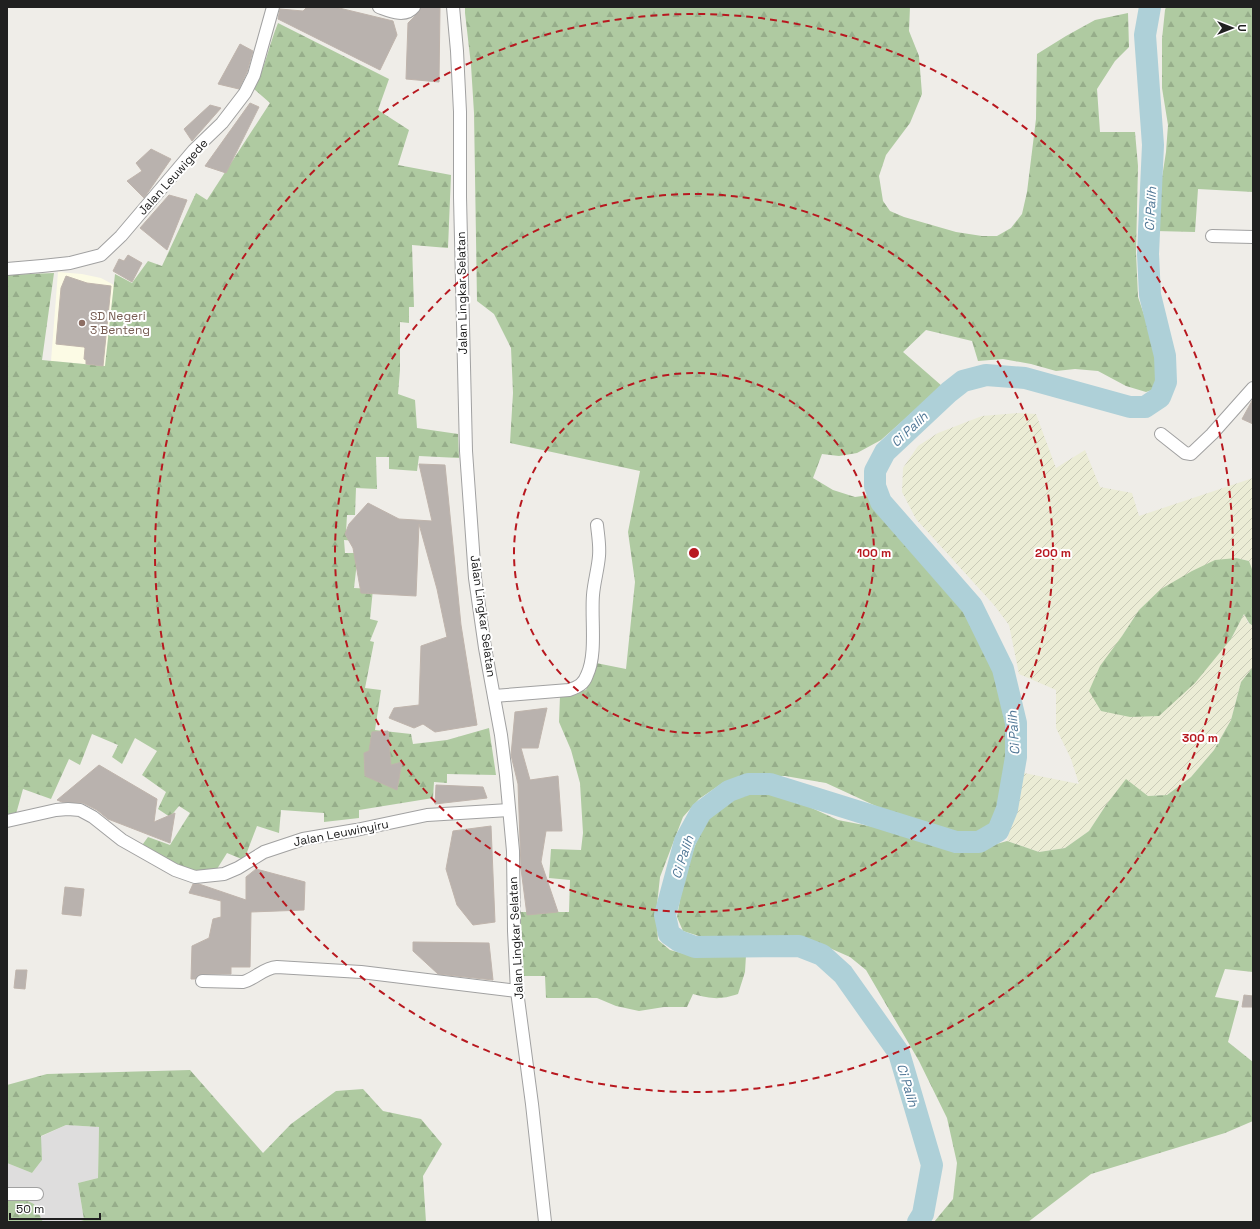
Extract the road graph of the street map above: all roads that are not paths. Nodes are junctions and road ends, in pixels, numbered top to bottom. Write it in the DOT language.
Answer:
graph roads {
  1 [pos="273,7"];
  2 [pos="379,7"];
  3 [pos="414,7"];
  4 [pos="453,7"];
  5 [pos="1212,236"];
  6 [pos="1253,237"];
  7 [pos="7,269"];
  8 [pos="1253,388"];
  9 [pos="1161,434"];
  10 [pos="597,525"];
  11 [pos="494,696"];
  12 [pos="509,810"];
  13 [pos="7,821"];
  14 [pos="202,981"];
  15 [pos="517,991"];
  16 [pos="7,1194"];
  17 [pos="38,1194"];
  18 [pos="545,1222"];
  1 -- 7 [label="street, Jalan Leuwigede"];
  2 -- 3 [label="street"];
  4 -- 11 [label="street, Jalan Lingkar Selatan"];
  5 -- 6 [label="street"];
  8 -- 9 [label="street"];
  10 -- 11 [label="street"];
  11 -- 12 [label="street, Jalan Lingkar Selatan"];
  12 -- 13 [label="street, Jalan Leuwinyiru"];
  12 -- 15 [label="street, Jalan Lingkar Selatan"];
  14 -- 15 [label="street"];
  15 -- 18 [label="street, Jalan Lingkar Selatan"];
  16 -- 17 [label="street"];
}
